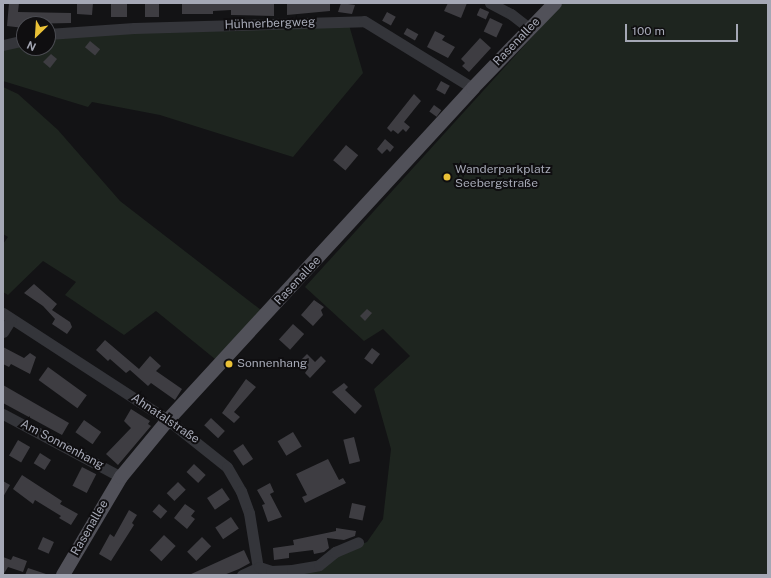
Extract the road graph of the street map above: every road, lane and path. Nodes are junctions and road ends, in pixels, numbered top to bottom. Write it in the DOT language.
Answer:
graph roads {
  1 [pos="490,3"];
  2 [pos="555,3"];
  3 [pos="530,29"];
  4 [pos="56,33"];
  5 [pos="16,42"];
  6 [pos="3,45"];
  7 [pos="473,88"];
  8 [pos="7,316"];
  9 [pos="3,332"];
  10 [pos="3,414"];
  11 [pos="168,420"];
  12 [pos="122,476"];
  13 [pos="358,542"];
  14 [pos="259,571"];
  15 [pos="63,575"];
  16 [pos="242,575"];
  1 -- 3 [label="street"];
  2 -- 3 [label="main road, Rasenallee"];
  3 -- 7 [label="main road, Rasenallee"];
  4 -- 7 [label="street, Hühnerbergweg"];
  5 -- 6 [label="street"];
  7 -- 11 [label="main road, Rasenallee"];
  8 -- 9 [label="street"];
  8 -- 11 [label="street, Ahnatalstraße"];
  10 -- 12 [label="street, Am Sonnenhang"];
  11 -- 12 [label="main road, Rasenallee"];
  11 -- 14 [label="street, Ahnatalstraße"];
  12 -- 15 [label="main road, Rasenallee"];
  13 -- 14 [label="street"];
  14 -- 16 [label="street"];
}
